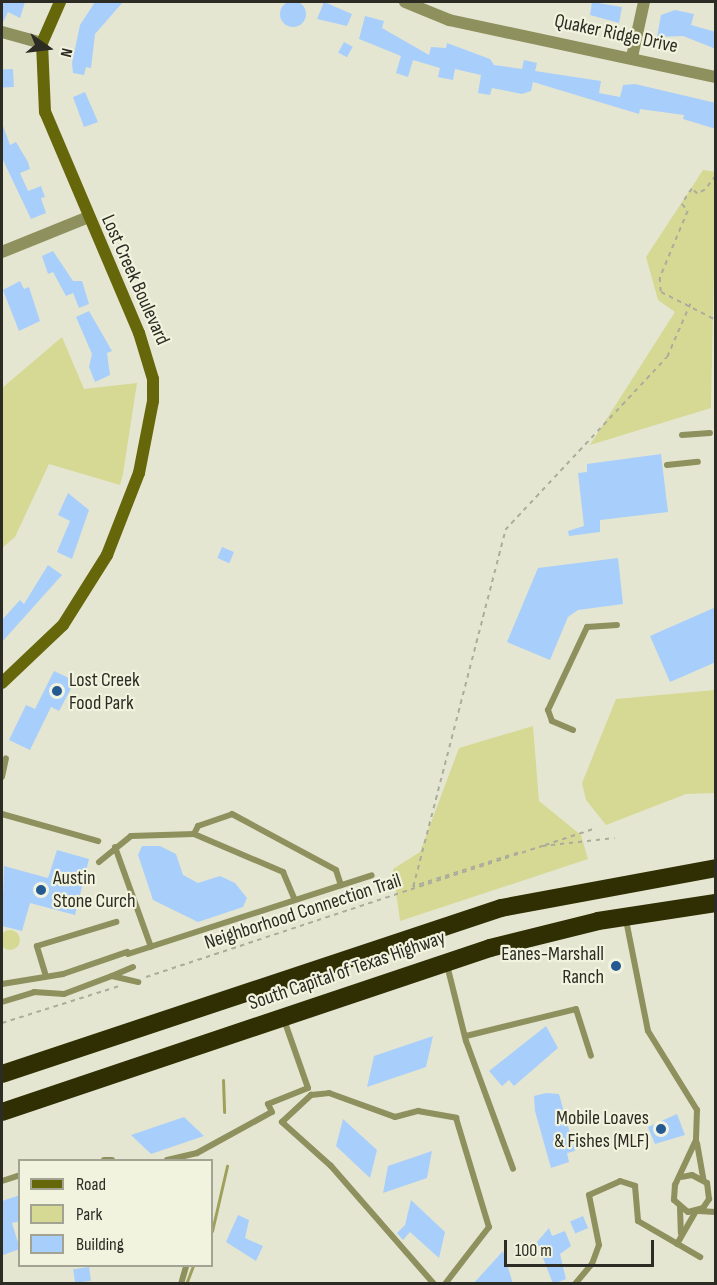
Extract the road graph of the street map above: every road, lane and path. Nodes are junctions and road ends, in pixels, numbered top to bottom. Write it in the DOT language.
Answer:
graph roads {
  1 [pos="60,2"];
  2 [pos="405,2"];
  3 [pos="644,2"];
  4 [pos="2,32"];
  5 [pos="42,43"];
  6 [pos="632,57"];
  7 [pos="716,77"];
  8 [pos="716,176"];
  9 [pos="86,218"];
  10 [pos="2,252"];
  11 [pos="690,304"];
  12 [pos="716,320"];
  13 [pos="710,433"];
  14 [pos="682,435"];
  15 [pos="698,462"];
  16 [pos="667,465"];
  17 [pos="617,625"];
  18 [pos="2,682"];
  19 [pos="573,730"];
  20 [pos="6,758"];
  21 [pos="2,777"];
  22 [pos="2,814"];
  23 [pos="596,828"];
  24 [pos="194,834"];
  25 [pos="615,838"];
  26 [pos="98,841"];
  27 [pos="542,846"];
  28 [pos="115,848"];
  29 [pos="518,853"];
  30 [pos="99,862"];
  31 [pos="716,868"];
  32 [pos="372,875"];
  33 [pos="341,885"];
  34 [pos="295,900"];
  35 [pos="716,903"];
  36 [pos="625,916"];
  37 [pos="116,922"];
  38 [pos="151,947"];
  39 [pos="446,961"];
  40 [pos="133,967"];
  41 [pos="45,973"];
  42 [pos="112,976"];
  43 [pos="136,981"];
  44 [pos="2,984"];
  45 [pos="2,1002"];
  46 [pos="283,1017"];
  47 [pos="2,1023"];
  48 [pos="466,1036"];
  49 [pos="591,1056"];
  50 [pos="2,1074"];
  51 [pos="308,1088"];
  52 [pos="312,1095"];
  53 [pos="2,1112"];
  54 [pos="272,1113"];
  55 [pos="282,1122"];
  56 [pos="696,1140"];
  57 [pos="174,1159"];
  58 [pos="513,1169"];
  59 [pos="18,1176"];
  60 [pos="682,1177"];
  61 [pos="703,1179"];
  62 [pos="2,1181"];
  63 [pos="709,1188"];
  64 [pos="716,1195"];
  65 [pos="680,1208"];
  66 [pos="697,1211"];
  67 [pos="716,1212"];
  68 [pos="681,1233"];
  69 [pos="677,1244"];
  70 [pos="700,1257"];
  71 [pos="186,1267"];
  72 [pos="181,1284"];
  73 [pos="434,1284"];
  74 [pos="444,1284"];
  75 [pos="575,1284"];
  1 -- 5 [label="street, Lost Creek Boulevard"];
  2 -- 6 [label="street, Quaker Ridge Drive"];
  3 -- 6 [label="street"];
  4 -- 5 [label="street"];
  5 -- 9 [label="street, Lost Creek Boulevard"];
  6 -- 7 [label="street, Quaker Ridge Drive"];
  8 -- 11 [label="path"];
  9 -- 10 [label="street"];
  9 -- 18 [label="street, Lost Creek Boulevard"];
  11 -- 12 [label="path"];
  11 -- 29 [label="path"];
  13 -- 14 [label="lane"];
  15 -- 16 [label="lane"];
  17 -- 19 [label="lane"];
  20 -- 21 [label="lane"];
  22 -- 26 [label="lane"];
  23 -- 27 [label="path"];
  24 -- 28 [label="lane"];
  24 -- 33 [label="lane"];
  24 -- 34 [label="lane"];
  25 -- 27 [label="path, Neighborhood Connection Trail"];
  27 -- 29 [label="path, Neighborhood Connection Trail"];
  28 -- 30 [label="lane"];
  28 -- 38 [label="lane"];
  29 -- 43 [label="path, Neighborhood Connection Trail"];
  31 -- 50 [label="highway, South Capital of Texas Highway"];
  32 -- 33 [label="lane"];
  33 -- 34 [label="lane"];
  34 -- 38 [label="lane"];
  35 -- 36 [label="highway, South Capital of Texas Highway"];
  36 -- 39 [label="highway, South Capital of Texas Highway"];
  36 -- 56 [label="lane"];
  37 -- 41 [label="lane"];
  38 -- 41 [label="lane"];
  39 -- 46 [label="highway, South Capital of Texas Highway"];
  39 -- 48 [label="lane"];
  40 -- 42 [label="lane"];
  41 -- 44 [label="lane"];
  42 -- 43 [label="lane"];
  42 -- 45 [label="lane"];
  43 -- 47 [label="path, Neighborhood Connection Trail"];
  46 -- 51 [label="lane"];
  46 -- 53 [label="highway, South Capital of Texas Highway"];
  48 -- 49 [label="lane"];
  48 -- 58 [label="lane"];
  51 -- 52 [label="lane"];
  51 -- 54 [label="lane"];
  52 -- 55 [label="lane"];
  52 -- 74 [label="lane"];
  54 -- 55 [label="lane"];
  54 -- 57 [label="lane"];
  55 -- 73 [label="lane"];
  56 -- 60 [label="lane"];
  56 -- 61 [label="lane"];
  59 -- 62 [label="lane"];
  60 -- 61 [label="lane"];
  60 -- 65 [label="lane"];
  61 -- 63 [label="lane"];
  63 -- 64 [label="lane"];
  63 -- 66 [label="lane"];
  65 -- 66 [label="lane"];
  65 -- 68 [label="lane"];
  66 -- 67 [label="lane"];
  66 -- 68 [label="lane"];
  68 -- 69 [label="lane"];
  69 -- 70 [label="lane"];
  69 -- 75 [label="lane"];
  71 -- 72 [label="lane"];
}
